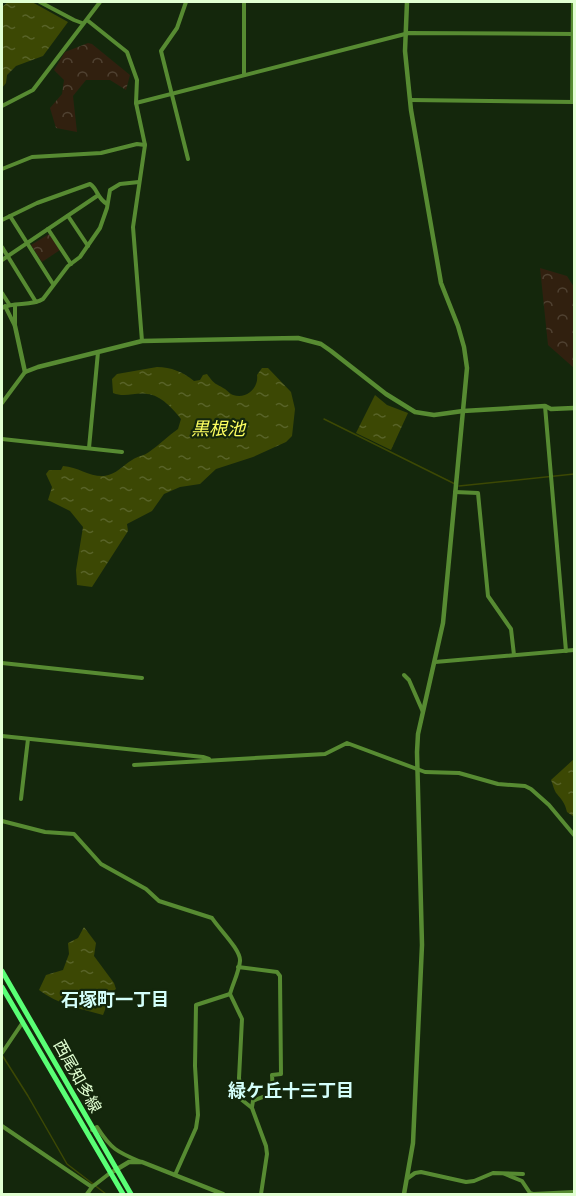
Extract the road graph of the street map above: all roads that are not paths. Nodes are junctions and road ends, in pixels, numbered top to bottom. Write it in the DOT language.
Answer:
graph roads {
  1 [pos="40,2"];
  2 [pos="100,2"];
  3 [pos="186,2"];
  4 [pos="244,2"];
  5 [pos="407,2"];
  6 [pos="573,2"];
  7 [pos="87,20"];
  8 [pos="82,23"];
  9 [pos="405,33"];
  10 [pos="574,34"];
  11 [pos="244,75"];
  12 [pos="170,94"];
  13 [pos="410,100"];
  14 [pos="573,102"];
  15 [pos="136,103"];
  16 [pos="2,106"];
  17 [pos="145,145"];
  18 [pos="188,159"];
  19 [pos="2,169"];
  20 [pos="139,182"];
  21 [pos="97,196"];
  22 [pos="107,204"];
  23 [pos="10,216"];
  24 [pos="68,216"];
  25 [pos="2,220"];
  26 [pos="48,229"];
  27 [pos="27,242"];
  28 [pos="88,246"];
  29 [pos="2,247"];
  30 [pos="7,256"];
  31 [pos="2,260"];
  32 [pos="71,264"];
  33 [pos="53,284"];
  34 [pos="2,293"];
  35 [pos="36,302"];
  36 [pos="15,305"];
  37 [pos="5,306"];
  38 [pos="15,326"];
  39 [pos="142,341"];
  40 [pos="98,352"];
  41 [pos="26,372"];
  42 [pos="2,403"];
  43 [pos="545,406"];
  44 [pos="574,408"];
  45 [pos="463,411"];
  46 [pos="2,439"];
  47 [pos="89,448"];
  48 [pos="122,452"];
  49 [pos="455,490"];
  50 [pos="574,650"];
  51 [pos="566,651"];
  52 [pos="514,655"];
  53 [pos="435,662"];
  54 [pos="2,663"];
  55 [pos="404,675"];
  56 [pos="142,678"];
  57 [pos="423,712"];
  58 [pos="2,736"];
  59 [pos="28,739"];
  60 [pos="212,760"];
  61 [pos="134,765"];
  62 [pos="416,769"];
  63 [pos="21,799"];
  64 [pos="2,821"];
  65 [pos="574,834"];
  66 [pos="238,967"];
  67 [pos="2,971"];
  68 [pos="2,987"];
  69 [pos="230,994"];
  70 [pos="23,1022"];
  71 [pos="2,1053"];
  72 [pos="252,1108"];
  73 [pos="2,1126"];
  74 [pos="92,1130"];
  75 [pos="142,1162"];
  76 [pos="116,1170"];
  77 [pos="501,1172"];
  78 [pos="110,1173"];
  79 [pos="524,1174"];
  80 [pos="175,1175"];
  81 [pos="408,1178"];
  82 [pos="92,1187"];
  83 [pos="574,1192"];
  84 [pos="87,1194"];
  85 [pos="123,1194"];
  86 [pos="131,1194"];
  87 [pos="223,1194"];
  88 [pos="261,1194"];
  89 [pos="404,1194"];
  1 -- 8 [label="street"];
  2 -- 7 [label="street"];
  3 -- 12 [label="street"];
  4 -- 11 [label="street"];
  5 -- 9 [label="street"];
  6 -- 10 [label="street"];
  7 -- 8 [label="street"];
  7 -- 15 [label="street"];
  8 -- 16 [label="street"];
  9 -- 10 [label="street"];
  9 -- 11 [label="street"];
  9 -- 13 [label="street"];
  10 -- 14 [label="street"];
  11 -- 12 [label="street"];
  12 -- 15 [label="street"];
  12 -- 18 [label="street"];
  13 -- 14 [label="street"];
  13 -- 45 [label="street"];
  15 -- 17 [label="street"];
  17 -- 19 [label="street"];
  17 -- 20 [label="street"];
  20 -- 22 [label="street"];
  20 -- 39 [label="street"];
  21 -- 22 [label="street"];
  21 -- 23 [label="street"];
  21 -- 24 [label="street"];
  22 -- 28 [label="street"];
  23 -- 25 [label="street"];
  23 -- 27 [label="street"];
  24 -- 26 [label="street"];
  24 -- 28 [label="street"];
  26 -- 27 [label="street"];
  26 -- 32 [label="street"];
  27 -- 30 [label="street"];
  27 -- 33 [label="street"];
  28 -- 32 [label="street"];
  29 -- 30 [label="street"];
  30 -- 31 [label="street"];
  30 -- 35 [label="street"];
  32 -- 33 [label="street"];
  33 -- 35 [label="street"];
  34 -- 37 [label="street"];
  35 -- 36 [label="street"];
  36 -- 37 [label="street"];
  36 -- 38 [label="street"];
  37 -- 38 [label="street"];
  38 -- 41 [label="street"];
  39 -- 40 [label="street"];
  39 -- 45 [label="street"];
  40 -- 41 [label="street"];
  40 -- 47 [label="street"];
  41 -- 42 [label="street"];
  43 -- 44 [label="street"];
  43 -- 45 [label="street"];
  43 -- 51 [label="street"];
  45 -- 49 [label="street"];
  46 -- 47 [label="street"];
  47 -- 48 [label="street"];
  49 -- 52 [label="street"];
  49 -- 53 [label="street"];
  50 -- 51 [label="street"];
  51 -- 52 [label="street"];
  52 -- 53 [label="street"];
  53 -- 57 [label="street"];
  54 -- 56 [label="street"];
  55 -- 57 [label="street"];
  57 -- 62 [label="street"];
  58 -- 59 [label="street"];
  59 -- 60 [label="street"];
  59 -- 63 [label="street"];
  60 -- 61 [label="street"];
  60 -- 62 [label="street"];
  62 -- 65 [label="street"];
  62 -- 81 [label="street"];
  64 -- 66 [label="street"];
  66 -- 69 [label="street"];
  66 -- 72 [label="street"];
  67 -- 74 [label="main road, 西尾知多線"];
  68 -- 70 [label="main road, 西尾知多線"];
  69 -- 72 [label="street"];
  69 -- 80 [label="street"];
  70 -- 71 [label="street"];
  70 -- 78 [label="main road, 西尾知多線"];
  72 -- 88 [label="street"];
  73 -- 82 [label="street"];
  74 -- 75 [label="street"];
  74 -- 76 [label="main road, 西尾知多線"];
  75 -- 76 [label="street"];
  75 -- 80 [label="street"];
  76 -- 78 [label="street"];
  76 -- 86 [label="main road, 西尾知多線"];
  77 -- 79 [label="street"];
  77 -- 81 [label="street"];
  77 -- 83 [label="street"];
  78 -- 82 [label="street"];
  78 -- 85 [label="main road, 西尾知多線"];
  80 -- 87 [label="street"];
  81 -- 89 [label="street"];
  82 -- 84 [label="street"];
}
